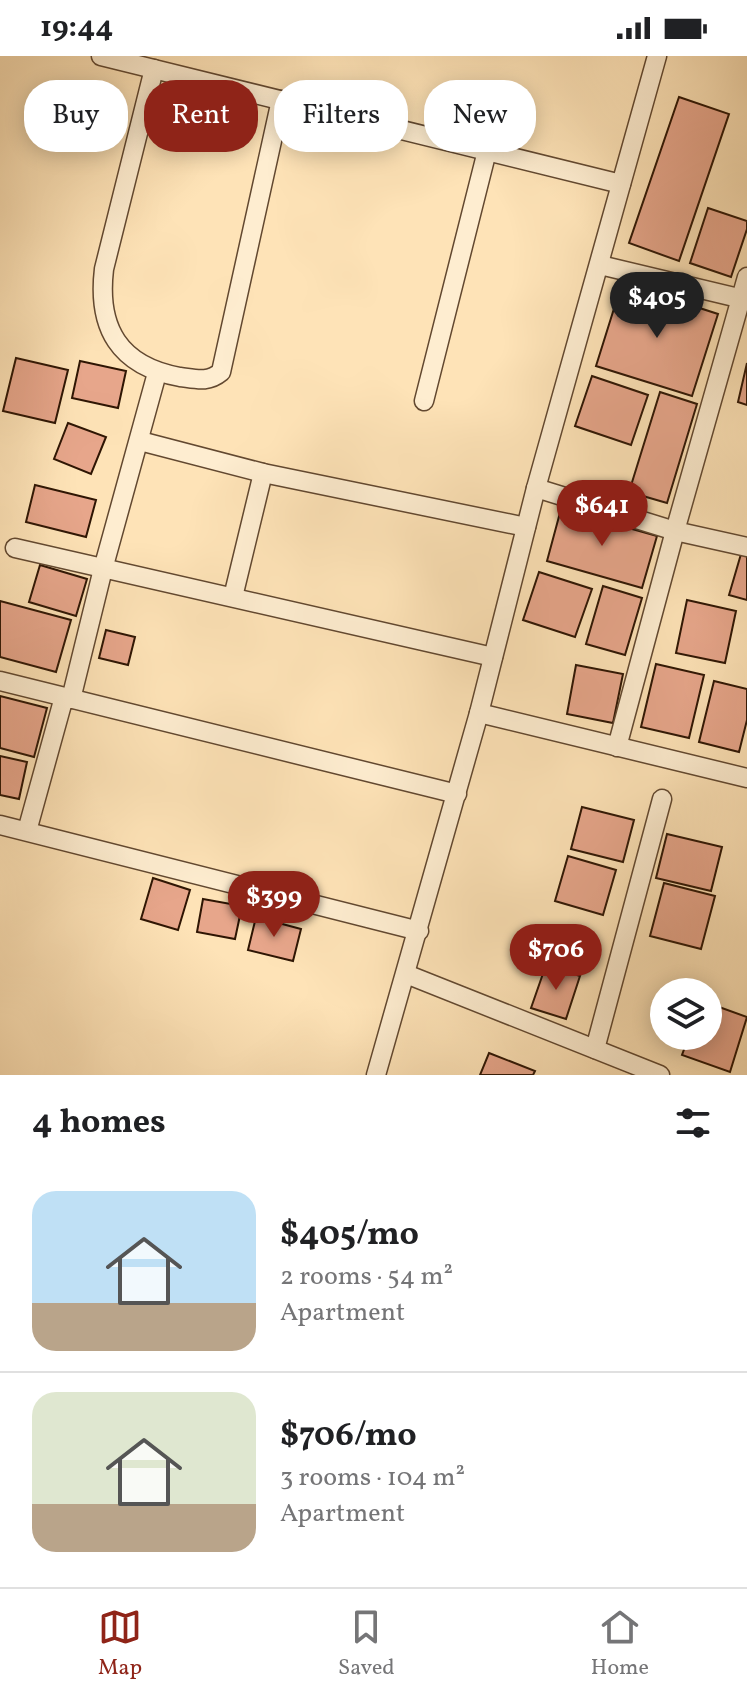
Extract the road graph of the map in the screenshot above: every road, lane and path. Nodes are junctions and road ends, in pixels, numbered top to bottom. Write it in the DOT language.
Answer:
graph roads {
  1 [pos="101,56"];
  2 [pos="657,56"];
  3 [pos="154,69"];
  4 [pos="274,98"];
  5 [pos="274,132"];
  6 [pos="487,152"];
  7 [pos="491,152"];
  8 [pos="621,184"];
  9 [pos="600,265"];
  10 [pos="747,277"];
  11 [pos="744,299"];
  12 [pos="157,373"];
  13 [pos="424,401"];
  14 [pos="140,441"];
  15 [pos="263,473"];
  16 [pos="536,488"];
  17 [pos="526,527"];
  18 [pos="675,531"];
  19 [pos="747,547"];
  20 [pos="15,548"];
  21 [pos="103,569"];
  22 [pos="233,597"];
  23 [pos="493,657"];
  24 [pos="0,681"];
  25 [pos="68,698"];
  26 [pos="479,713"];
  27 [pos="617,747"];
  28 [pos="746,776"];
  29 [pos="457,794"];
  30 [pos="662,799"];
  31 [pos="0,825"];
  32 [pos="27,831"];
  33 [pos="419,931"];
  34 [pos="406,974"];
  35 [pos="595,1049"];
  36 [pos="376,1075"];
  37 [pos="660,1075"];
  1 -- 3 [label="street"];
  2 -- 8 [label="street"];
  3 -- 4 [label="street"];
  3 -- 12 [label="street"];
  5 -- 12 [label="street"];
  6 -- 13 [label="street"];
  7 -- 8 [label="street"];
  8 -- 9 [label="street"];
  9 -- 11 [label="street"];
  9 -- 16 [label="street"];
  10 -- 11 [label="street"];
  11 -- 18 [label="street"];
  12 -- 14 [label="street"];
  14 -- 15 [label="street"];
  14 -- 21 [label="street"];
  15 -- 17 [label="street"];
  15 -- 22 [label="street"];
  16 -- 17 [label="street"];
  16 -- 18 [label="street"];
  17 -- 23 [label="street"];
  18 -- 19 [label="street"];
  18 -- 27 [label="street"];
  20 -- 21 [label="street"];
  21 -- 22 [label="street"];
  21 -- 25 [label="street"];
  22 -- 23 [label="street"];
  23 -- 26 [label="street"];
  24 -- 25 [label="street"];
  25 -- 29 [label="street"];
  25 -- 32 [label="street"];
  26 -- 27 [label="street"];
  26 -- 29 [label="street"];
  27 -- 28 [label="street"];
  29 -- 33 [label="street"];
  30 -- 35 [label="street"];
  31 -- 32 [label="street"];
  32 -- 33 [label="street"];
  33 -- 34 [label="street"];
  34 -- 35 [label="street"];
  34 -- 36 [label="street"];
  35 -- 37 [label="street"];
}
